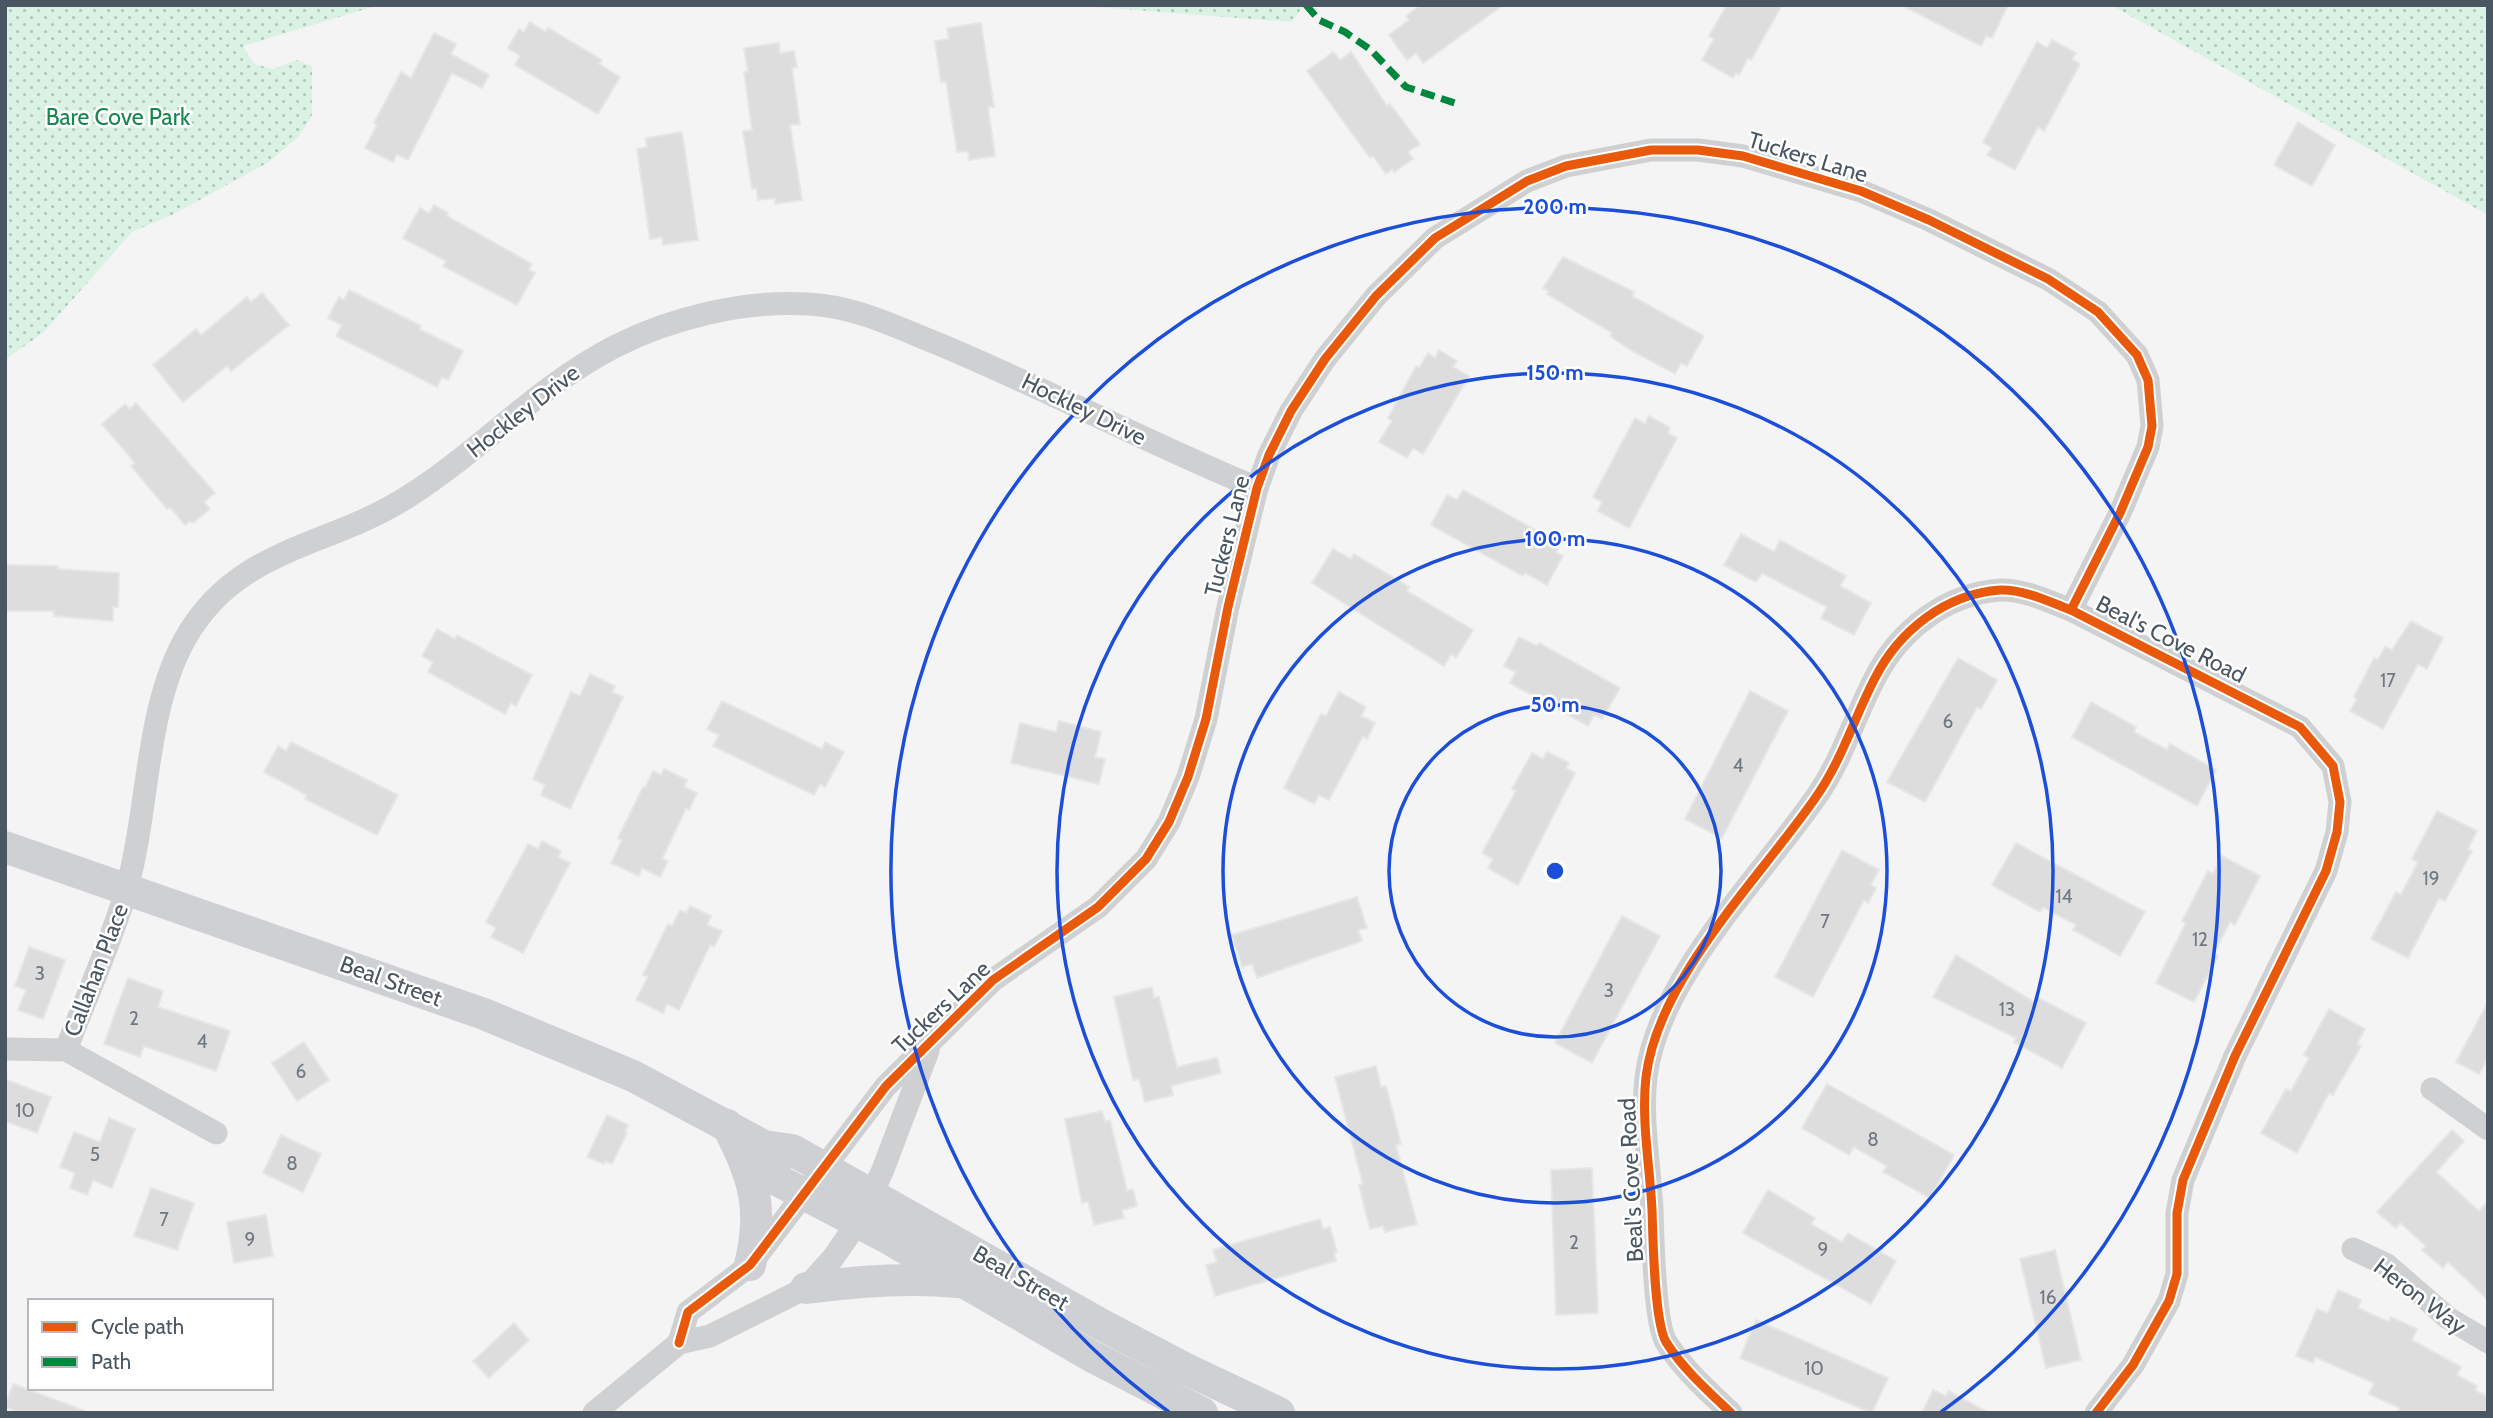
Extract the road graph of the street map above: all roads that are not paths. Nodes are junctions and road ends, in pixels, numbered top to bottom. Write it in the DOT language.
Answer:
graph roads {
  1 [pos="1257,488"];
  2 [pos="2071,610"];
  3 [pos="5,847"];
  4 [pos="126,890"];
  5 [pos="931,1042"];
  6 [pos="5,1049"];
  7 [pos="66,1050"];
  8 [pos="2432,1090"];
  9 [pos="727,1125"];
  10 [pos="2488,1129"];
  11 [pos="216,1133"];
  12 [pos="764,1146"];
  13 [pos="822,1168"];
  14 [pos="872,1193"];
  15 [pos="802,1195"];
  16 [pos="858,1222"];
  17 [pos="2353,1249"];
  18 [pos="750,1265"];
  19 [pos="962,1282"];
  20 [pos="806,1288"];
  21 [pos="2488,1342"];
  22 [pos="679,1343"];
  23 [pos="594,1413"];
  24 [pos="1202,1413"];
  25 [pos="1279,1413"];
  26 [pos="1731,1413"];
  27 [pos="2096,1413"];
  1 -- 2 [label="street, Tuckers Lane"];
  1 -- 4 [label="street, Hockley Drive"];
  1 -- 5 [label="street, Tuckers Lane"];
  2 -- 26 [label="street, Beal's Cove Road"];
  2 -- 27 [label="street, Beal's Cove Road"];
  3 -- 4 [label="street, Beal Street"];
  4 -- 7 [label="street, Callahan Place"];
  4 -- 9 [label="street, Beal Street"];
  5 -- 13 [label="street, Tuckers Lane"];
  5 -- 14 [label="street, Tuckers Lane"];
  6 -- 7 [label="street"];
  7 -- 11 [label="street"];
  8 -- 10 [label="street"];
  9 -- 12 [label="street, Beal Street"];
  9 -- 18 [label="street"];
  12 -- 13 [label="street, Beal Street"];
  12 -- 15 [label="street, Beal Street"];
  13 -- 14 [label="street, Beal Street"];
  13 -- 15 [label="street, Tuckers Lane"];
  14 -- 16 [label="street, Tuckers Lane"];
  14 -- 25 [label="street, Beal Street"];
  15 -- 16 [label="street, Beal Street"];
  15 -- 18 [label="street, Tuckers Lane"];
  16 -- 19 [label="street, Beal Street"];
  16 -- 20 [label="street, Tuckers Lane"];
  17 -- 21 [label="street, Heron Way"];
  18 -- 22 [label="street, Tuckers Lane"];
  19 -- 20 [label="street"];
  19 -- 24 [label="street, Beal Street"];
  20 -- 22 [label="street"];
  22 -- 23 [label="street"];
}
